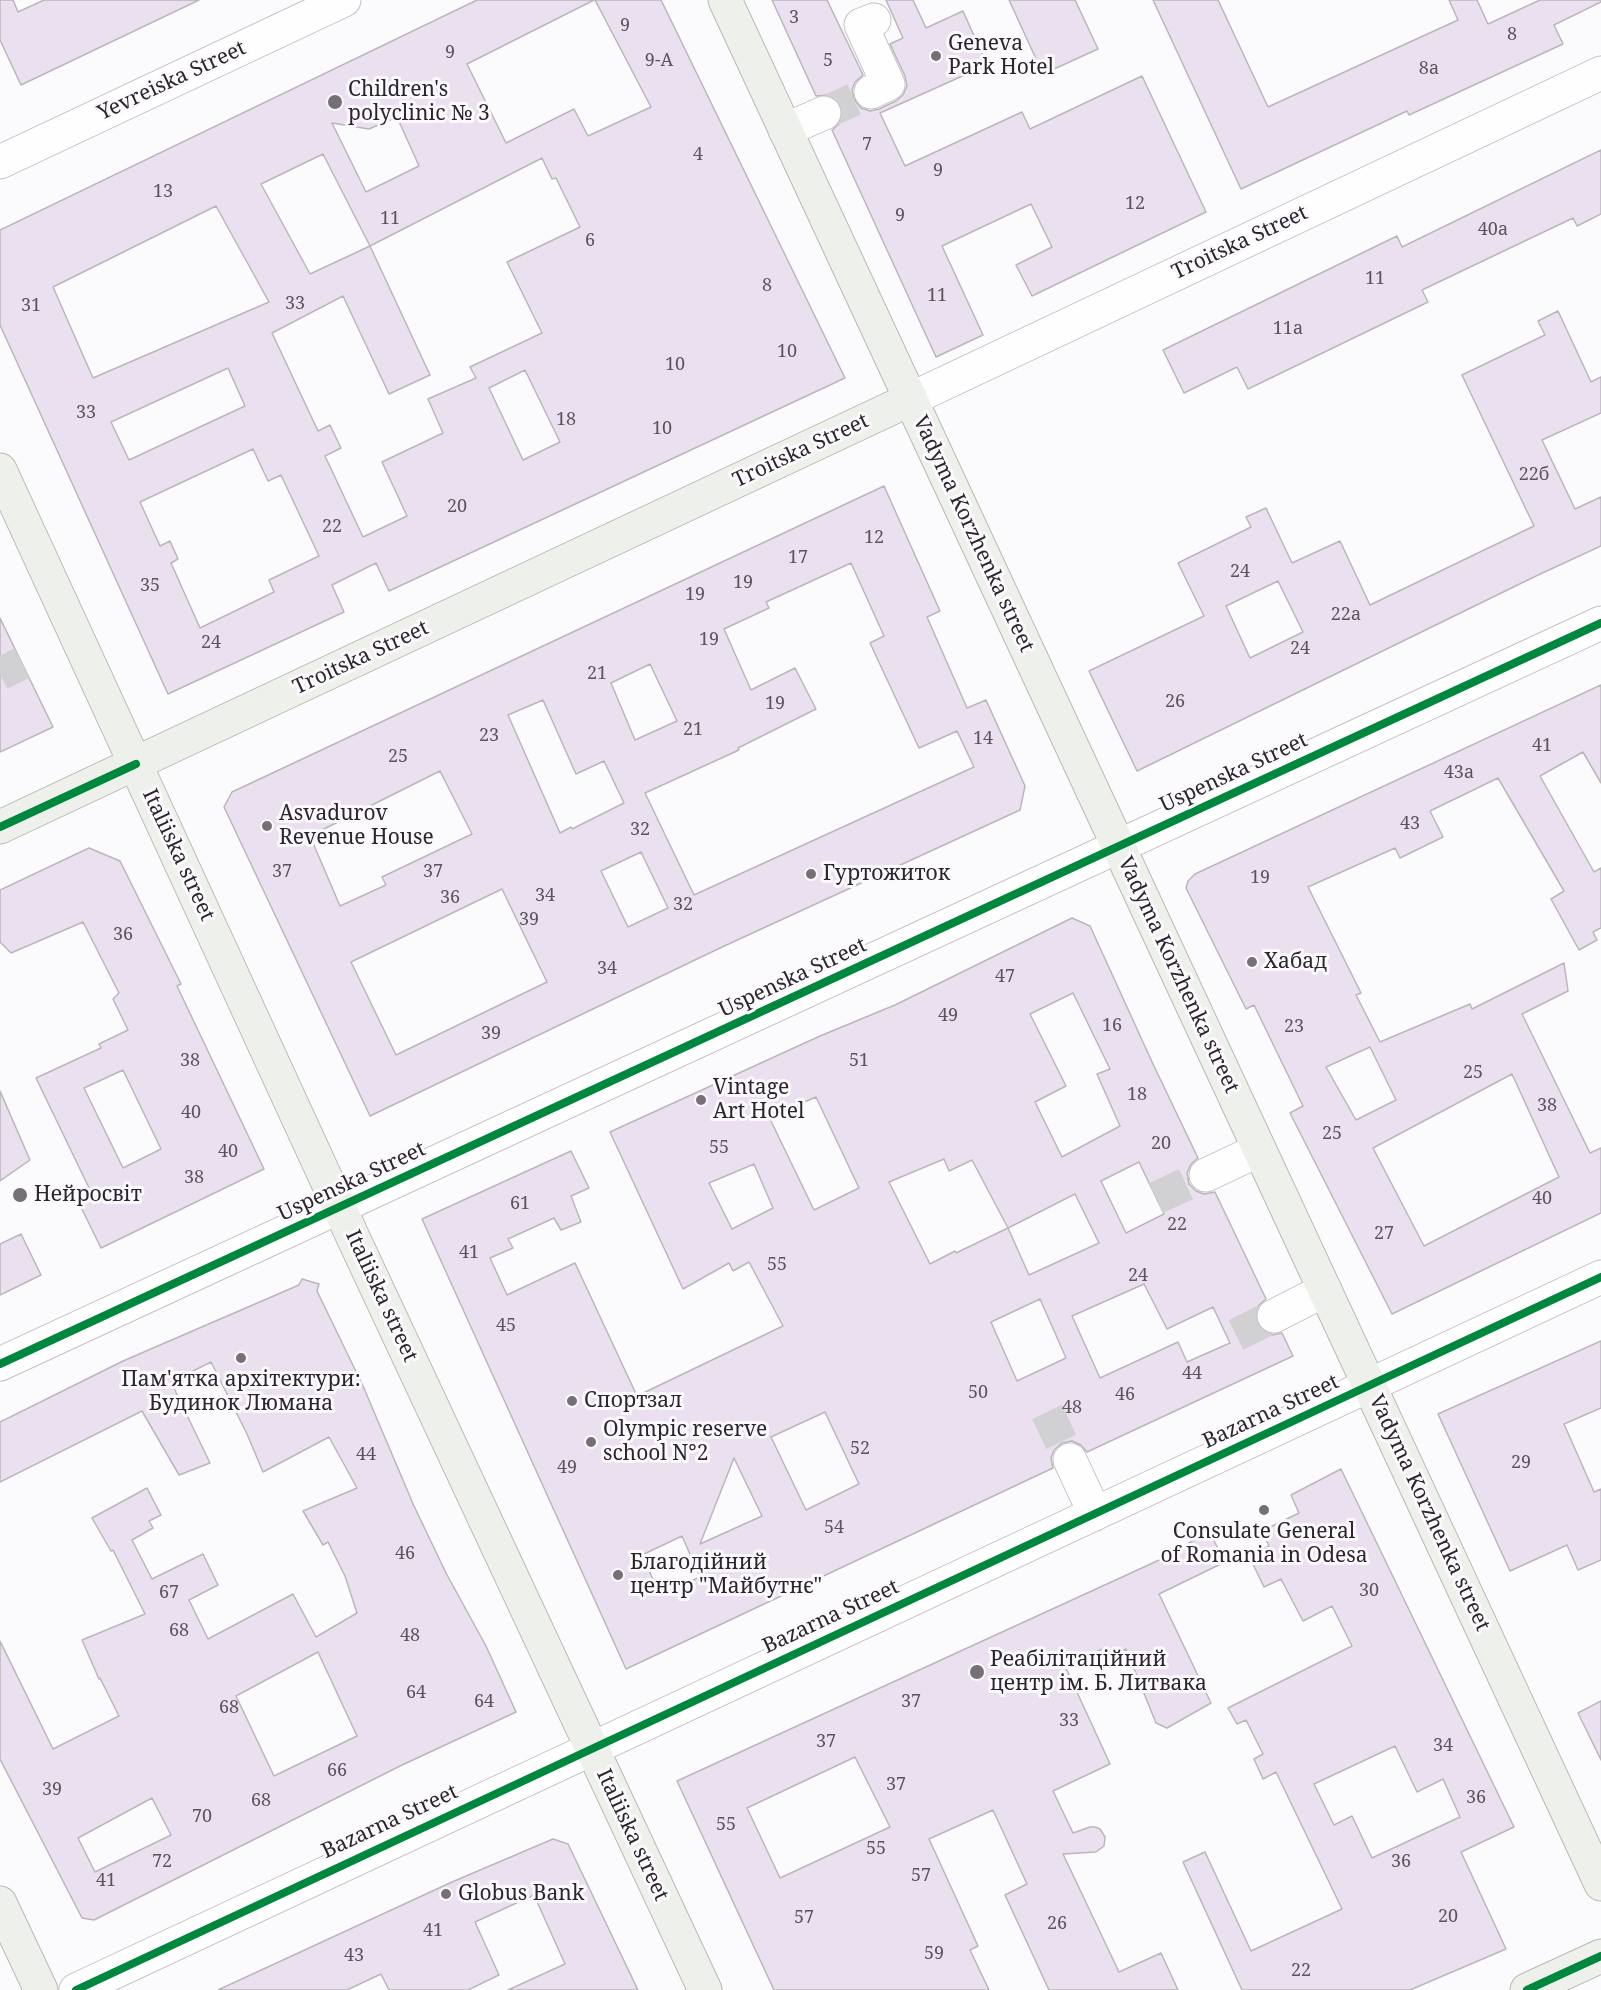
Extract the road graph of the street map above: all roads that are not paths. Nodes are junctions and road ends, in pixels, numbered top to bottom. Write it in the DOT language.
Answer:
graph roads {
  1 [pos="344,0"];
  2 [pos="725,0"];
  3 [pos="874,20"];
  4 [pos="1601,73"];
  5 [pos="871,92"];
  6 [pos="824,113"];
  7 [pos="785,130"];
  8 [pos="0,162"];
  9 [pos="911,399"];
  10 [pos="0,470"];
  11 [pos="1601,623"];
  12 [pos="136,764"];
  13 [pos="0,827"];
  14 [pos="1119,847"];
  15 [pos="1259,1150"];
  16 [pos="1206,1175"];
  17 [pos="339,1207"];
  18 [pos="1601,1277"];
  19 [pos="1325,1290"];
  20 [pos="1274,1316"];
  21 [pos="0,1364"];
  22 [pos="1369,1386"];
  23 [pos="1070,1460"];
  24 [pos="1095,1514"];
  25 [pos="592,1747"];
  26 [pos="1601,1884"];
  27 [pos="0,1902"];
  28 [pos="1601,1956"];
  29 [pos="40,1990"];
  30 [pos="76,1990"];
  31 [pos="705,1990"];
  32 [pos="1527,1990"];
  1 -- 8 [label="street, Yevreiska Street"];
  2 -- 7 [label="main road, Vadyma Korzhenka street"];
  3 -- 5 [label="street"];
  4 -- 9 [label="street, Troitska Street"];
  6 -- 7 [label="street"];
  7 -- 9 [label="main road, Vadyma Korzhenka street"];
  9 -- 12 [label="main road, Troitska Street"];
  9 -- 14 [label="main road, Vadyma Korzhenka street"];
  10 -- 12 [label="main road, Italiiska street"];
  11 -- 14 [label="street, Uspenska Street"];
  12 -- 13 [label="main road, Troitska Street"];
  12 -- 17 [label="main road, Italiiska street"];
  14 -- 15 [label="main road, Vadyma Korzhenka street"];
  14 -- 17 [label="street, Uspenska Street"];
  15 -- 16 [label="street"];
  15 -- 19 [label="main road, Vadyma Korzhenka street"];
  17 -- 21 [label="street, Uspenska Street"];
  17 -- 25 [label="main road, Italiiska street"];
  18 -- 22 [label="street, Bazarna Street"];
  19 -- 20 [label="street"];
  19 -- 22 [label="main road, Vadyma Korzhenka street"];
  22 -- 24 [label="street, Bazarna Street"];
  22 -- 26 [label="main road, Vadyma Korzhenka street"];
  23 -- 24 [label="street"];
  24 -- 25 [label="street, Bazarna Street"];
  25 -- 30 [label="street, Bazarna Street"];
  25 -- 31 [label="main road, Italiiska street"];
  27 -- 29 [label="main road"];
  28 -- 32 [label="main road"];
}
